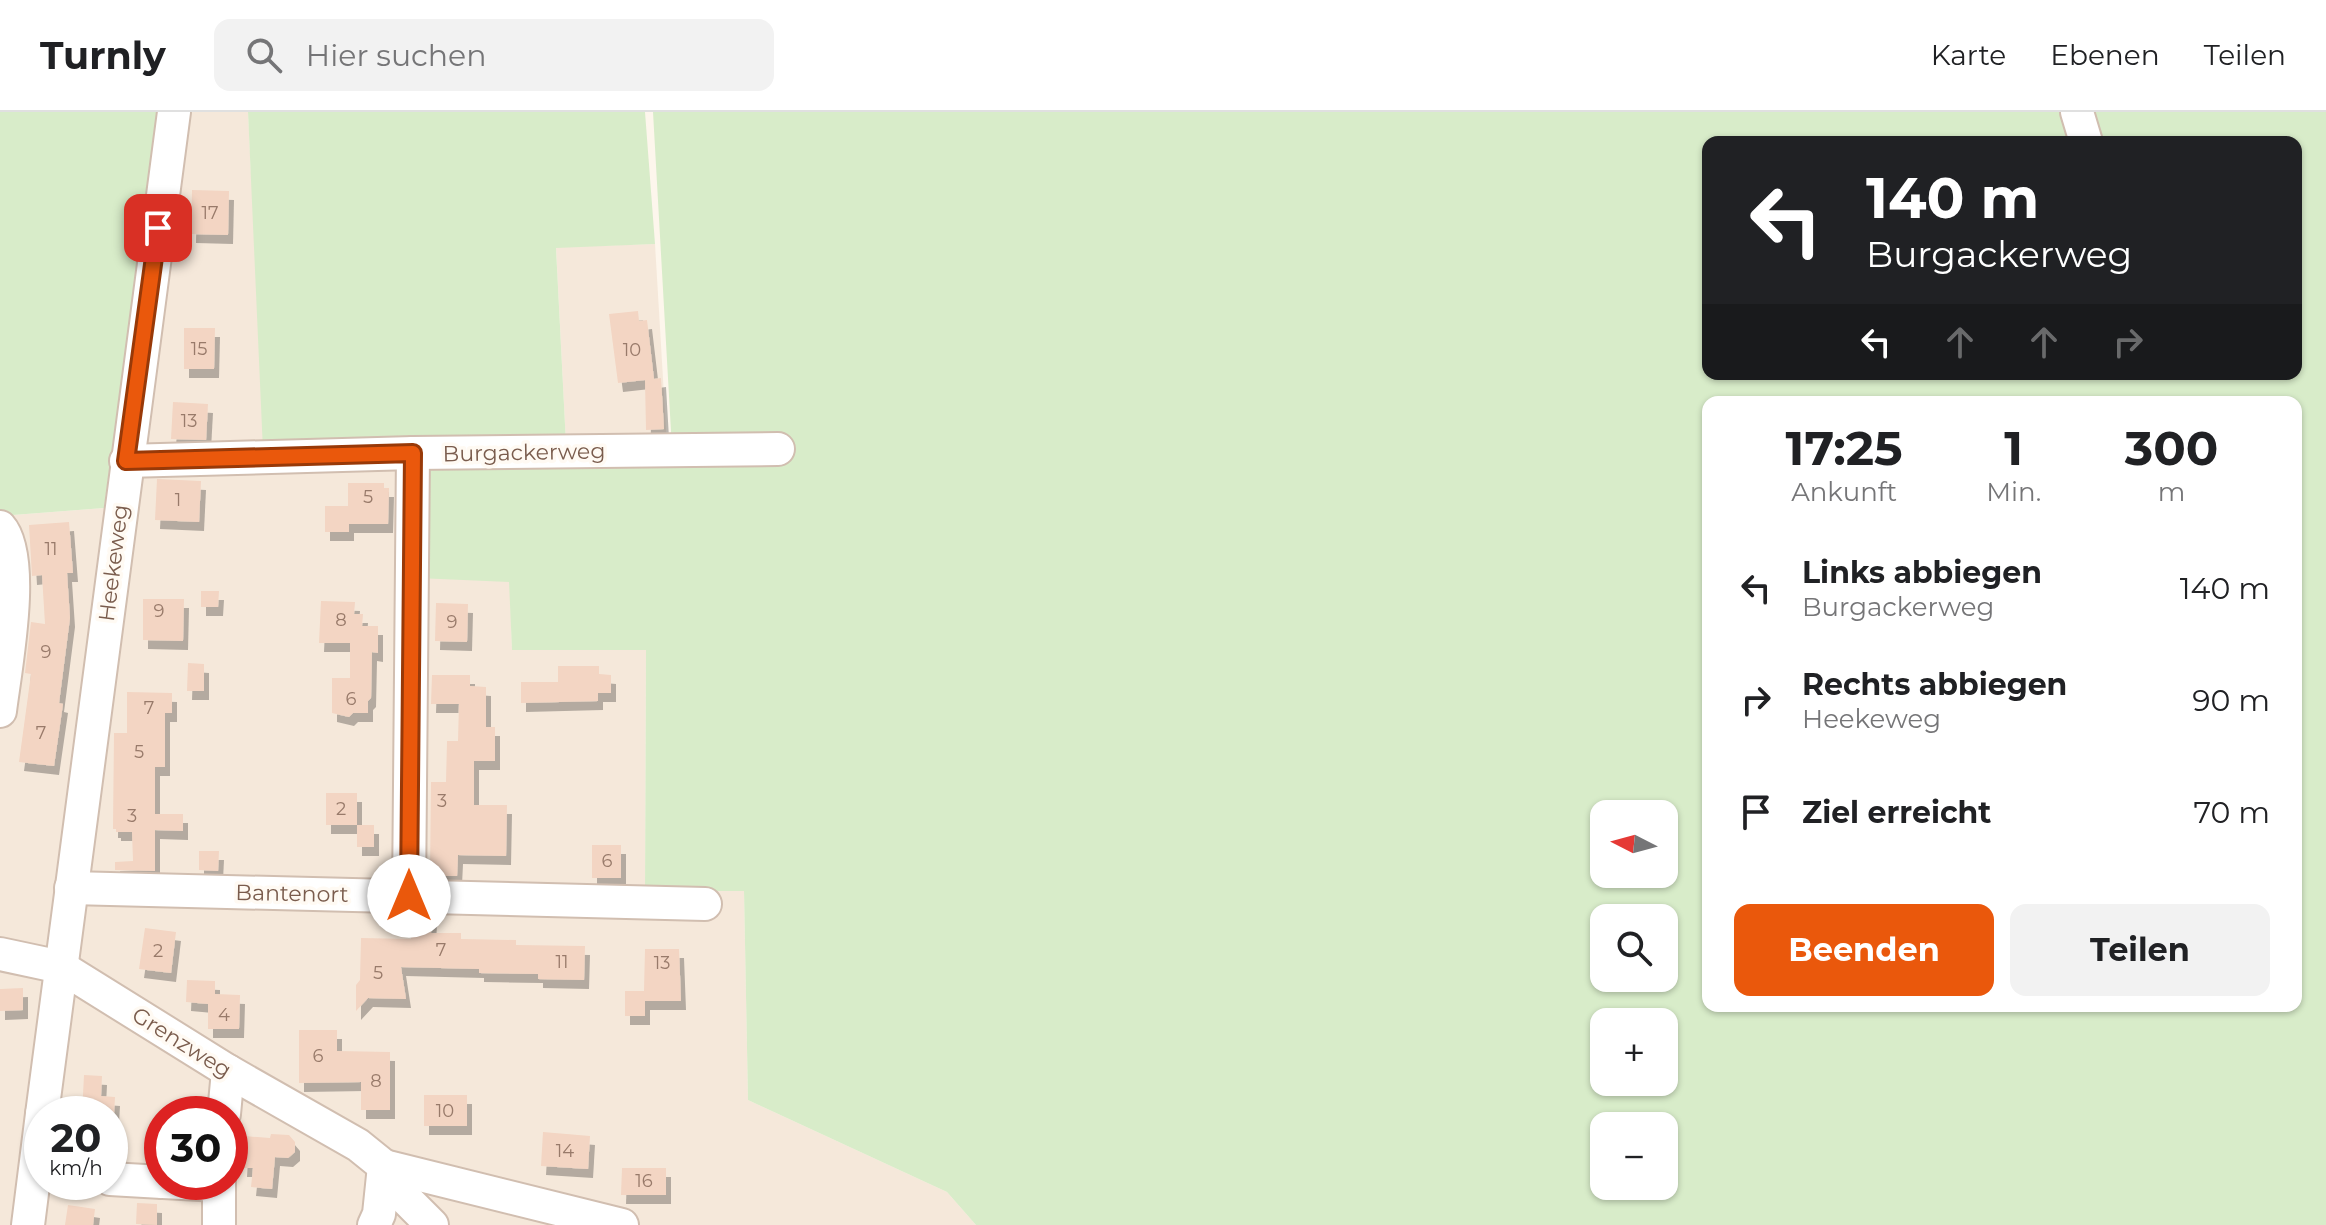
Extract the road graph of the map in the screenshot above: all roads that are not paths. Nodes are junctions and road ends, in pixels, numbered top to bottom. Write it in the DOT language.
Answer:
graph roads {
  1 [pos="174,112"];
  2 [pos="2077,112"];
  3 [pos="2084,136"];
  4 [pos="778,449"];
  5 [pos="413,453"];
  6 [pos="126,461"];
  7 [pos="0,527"];
  8 [pos="0,711"];
  9 [pos="71,888"];
  10 [pos="409,896"];
  11 [pos="705,904"];
  12 [pos="0,954"];
  13 [pos="61,967"];
  14 [pos="228,1071"];
  15 [pos="44,1096"];
  16 [pos="226,1096"];
  17 [pos="384,1166"];
  18 [pos="31,1200"];
  19 [pos="218,1200"];
  20 [pos="28,1225"];
  21 [pos="219,1225"];
  22 [pos="374,1225"];
  23 [pos="432,1225"];
  24 [pos="622,1225"];
  1 -- 6 [label="street, Heekeweg"];
  2 -- 3 [label="street"];
  4 -- 5 [label="street, Burgackerweg"];
  5 -- 6 [label="street, Burgackerweg"];
  5 -- 10 [label="street"];
  6 -- 9 [label="street, Heekeweg"];
  7 -- 8 [label="street"];
  9 -- 10 [label="street, Bantenort"];
  9 -- 13 [label="street, Heekeweg"];
  10 -- 11 [label="street, Bantenort"];
  12 -- 13 [label="street, Grenzweg"];
  13 -- 14 [label="street, Grenzweg"];
  13 -- 15 [label="street, Heekeweg"];
  14 -- 16 [label="street"];
  14 -- 17 [label="street, Grenzweg"];
  17 -- 22 [label="street"];
  17 -- 23 [label="street, Grenzweg"];
  17 -- 24 [label="street, Grenzweg"];
  18 -- 20 [label="street, Heekeweg"];
  19 -- 21 [label="street"];
}
